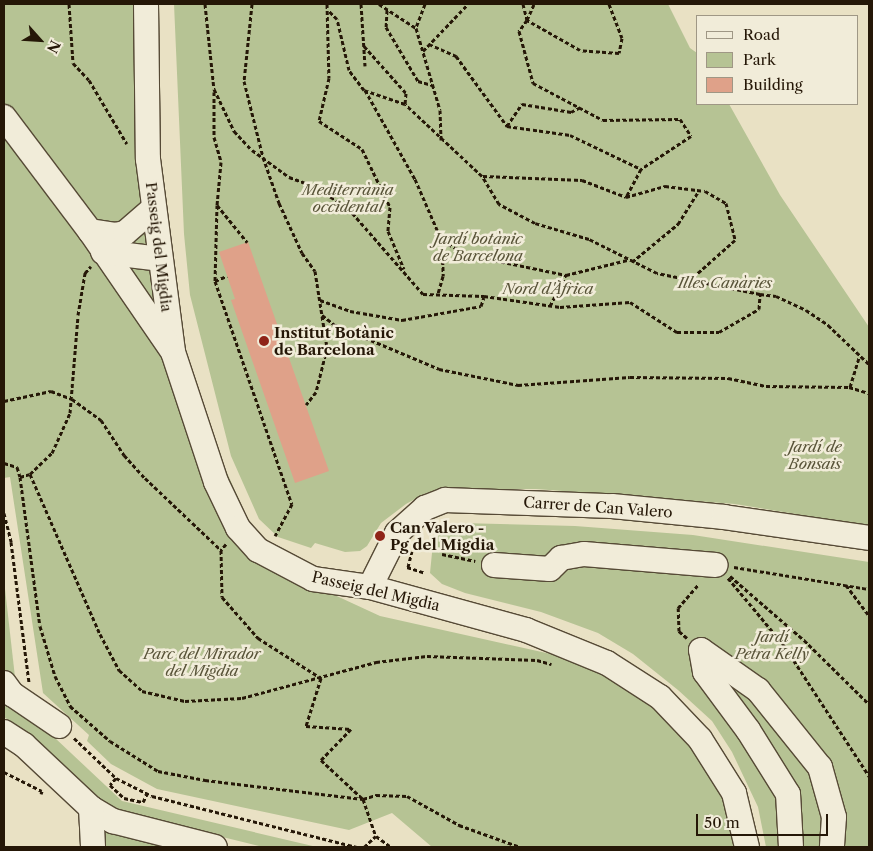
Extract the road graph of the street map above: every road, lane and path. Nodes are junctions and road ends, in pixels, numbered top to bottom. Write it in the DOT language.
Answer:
graph roads {
  1 [pos="69,4"];
  2 [pos="146,4"];
  3 [pos="205,4"];
  4 [pos="254,4"];
  5 [pos="327,4"];
  6 [pos="361,4"];
  7 [pos="379,4"];
  8 [pos="426,4"];
  9 [pos="468,4"];
  10 [pos="523,4"];
  11 [pos="534,4"];
  12 [pos="609,4"];
  13 [pos="387,10"];
  14 [pos="329,11"];
  15 [pos="526,20"];
  16 [pos="416,28"];
  17 [pos="429,44"];
  18 [pos="364,46"];
  19 [pos="423,51"];
  20 [pos="365,66"];
  21 [pos="433,85"];
  22 [pos="214,89"];
  23 [pos="364,90"];
  24 [pos="405,104"];
  25 [pos="581,107"];
  26 [pos="4,117"];
  27 [pos="507,126"];
  28 [pos="442,140"];
  29 [pos="131,149"];
  30 [pos="263,157"];
  31 [pos="641,169"];
  32 [pos="482,176"];
  33 [pos="699,191"];
  34 [pos="626,197"];
  35 [pos="217,205"];
  36 [pos="153,209"];
  37 [pos="97,241"];
  38 [pos="442,241"];
  39 [pos="247,242"];
  40 [pos="160,259"];
  41 [pos="628,260"];
  42 [pos="632,262"];
  43 [pos="406,272"];
  44 [pos="566,275"];
  45 [pos="227,276"];
  46 [pos="691,279"];
  47 [pos="215,281"];
  48 [pos="438,294"];
  49 [pos="760,294"];
  50 [pos="484,296"];
  51 [pos="320,300"];
  52 [pos="550,306"];
  53 [pos="322,315"];
  54 [pos="173,352"];
  55 [pos="859,357"];
  56 [pos="869,364"];
  57 [pos="850,388"];
  58 [pos="869,393"];
  59 [pos="72,399"];
  60 [pos="4,401"];
  61 [pos="306,406"];
  62 [pos="4,463"];
  63 [pos="30,474"];
  64 [pos="20,477"];
  65 [pos="4,513"];
  66 [pos="274,536"];
  67 [pos="869,538"];
  68 [pos="442,554"];
  69 [pos="400,564"];
  70 [pos="494,565"];
  71 [pos="716,565"];
  72 [pos="425,573"];
  73 [pos="846,585"];
  74 [pos="370,587"];
  75 [pos="869,589"];
  76 [pos="869,615"];
  77 [pos="701,650"];
  78 [pos="556,665"];
  79 [pos="321,678"];
  80 [pos="4,683"];
  81 [pos="30,687"];
  82 [pos="869,704"];
  83 [pos="59,726"];
  84 [pos="4,732"];
  85 [pos="4,772"];
  86 [pos="869,776"];
  87 [pos="116,778"];
  88 [pos="41,794"];
  89 [pos="147,794"];
  90 [pos="363,799"];
  91 [pos="91,808"];
  92 [pos="834,817"];
  93 [pos="376,836"];
  94 [pos="93,847"];
  95 [pos="215,847"];
  96 [pos="357,847"];
  97 [pos="364,847"];
  98 [pos="391,847"];
  99 [pos="520,847"];
  100 [pos="747,847"];
  101 [pos="791,847"];
  102 [pos="832,847"];
  103 [pos="850,847"];
  1 -- 29 [label="path"];
  2 -- 36 [label="street, Passeig del Migdia"];
  3 -- 22 [label="path"];
  4 -- 30 [label="path"];
  5 -- 14 [label="path"];
  6 -- 18 [label="path"];
  7 -- 13 [label="path"];
  8 -- 16 [label="path"];
  9 -- 17 [label="path"];
  10 -- 15 [label="path"];
  11 -- 15 [label="path"];
  12 -- 15 [label="path"];
  13 -- 16 [label="path"];
  13 -- 21 [label="path"];
  14 -- 23 [label="path"];
  14 -- 43 [label="path"];
  15 -- 25 [label="path"];
  16 -- 19 [label="path"];
  17 -- 19 [label="path"];
  17 -- 27 [label="path"];
  18 -- 20 [label="path"];
  18 -- 24 [label="path"];
  19 -- 21 [label="path"];
  21 -- 28 [label="path"];
  22 -- 30 [label="path"];
  22 -- 35 [label="path"];
  23 -- 24 [label="path"];
  23 -- 38 [label="path"];
  24 -- 28 [label="path"];
  25 -- 27 [label="path"];
  25 -- 31 [label="path"];
  26 -- 37 [label="street"];
  27 -- 31 [label="path"];
  28 -- 32 [label="path"];
  30 -- 43 [label="path"];
  30 -- 51 [label="path"];
  31 -- 34 [label="path"];
  32 -- 34 [label="path"];
  32 -- 41 [label="path"];
  33 -- 34 [label="path"];
  33 -- 42 [label="path"];
  33 -- 46 [label="path"];
  35 -- 39 [label="path"];
  35 -- 47 [label="path"];
  36 -- 37 [label="street"];
  36 -- 40 [label="street, Passeig del Migdia"];
  37 -- 40 [label="street"];
  37 -- 54 [label="street"];
  37 -- 59 [label="path"];
  38 -- 44 [label="path"];
  38 -- 48 [label="path"];
  40 -- 54 [label="street, Passeig del Migdia"];
  41 -- 42 [label="path"];
  41 -- 44 [label="path"];
  42 -- 46 [label="path"];
  43 -- 48 [label="path"];
  44 -- 52 [label="path"];
  45 -- 47 [label="path"];
  46 -- 49 [label="path"];
  47 -- 66 [label="path"];
  48 -- 50 [label="path"];
  49 -- 52 [label="path"];
  49 -- 55 [label="path"];
  50 -- 51 [label="path"];
  50 -- 52 [label="path"];
  51 -- 53 [label="path"];
  53 -- 57 [label="path"];
  53 -- 61 [label="path"];
  54 -- 74 [label="street, Passeig del Migdia"];
  55 -- 56 [label="path"];
  55 -- 57 [label="path"];
  57 -- 58 [label="path"];
  59 -- 60 [label="path"];
  59 -- 63 [label="path"];
  59 -- 79 [label="path"];
  62 -- 64 [label="path"];
  63 -- 64 [label="path"];
  63 -- 79 [label="path"];
  64 -- 90 [label="path"];
  65 -- 81 [label="path"];
  67 -- 74 [label="street, Carrer de Can Valero"];
  68 -- 70 [label="path"];
  69 -- 72 [label="path"];
  70 -- 71 [label="street"];
  71 -- 73 [label="path"];
  71 -- 77 [label="path"];
  71 -- 82 [label="path"];
  71 -- 86 [label="path"];
  73 -- 75 [label="path"];
  73 -- 76 [label="path"];
  74 -- 100 [label="street, Passeig del Migdia"];
  77 -- 92 [label="street"];
  77 -- 101 [label="street"];
  78 -- 79 [label="path"];
  79 -- 90 [label="path"];
  80 -- 83 [label="street"];
  83 -- 87 [label="path"];
  84 -- 91 [label="street"];
  85 -- 88 [label="path"];
  87 -- 89 [label="path"];
  87 -- 89 [label="path"];
  89 -- 96 [label="path"];
  90 -- 93 [label="path"];
  90 -- 99 [label="path"];
  91 -- 94 [label="street"];
  91 -- 95 [label="street"];
  92 -- 102 [label="street"];
  92 -- 103 [label="street"];
  93 -- 97 [label="path"];
  93 -- 98 [label="path"];
}
